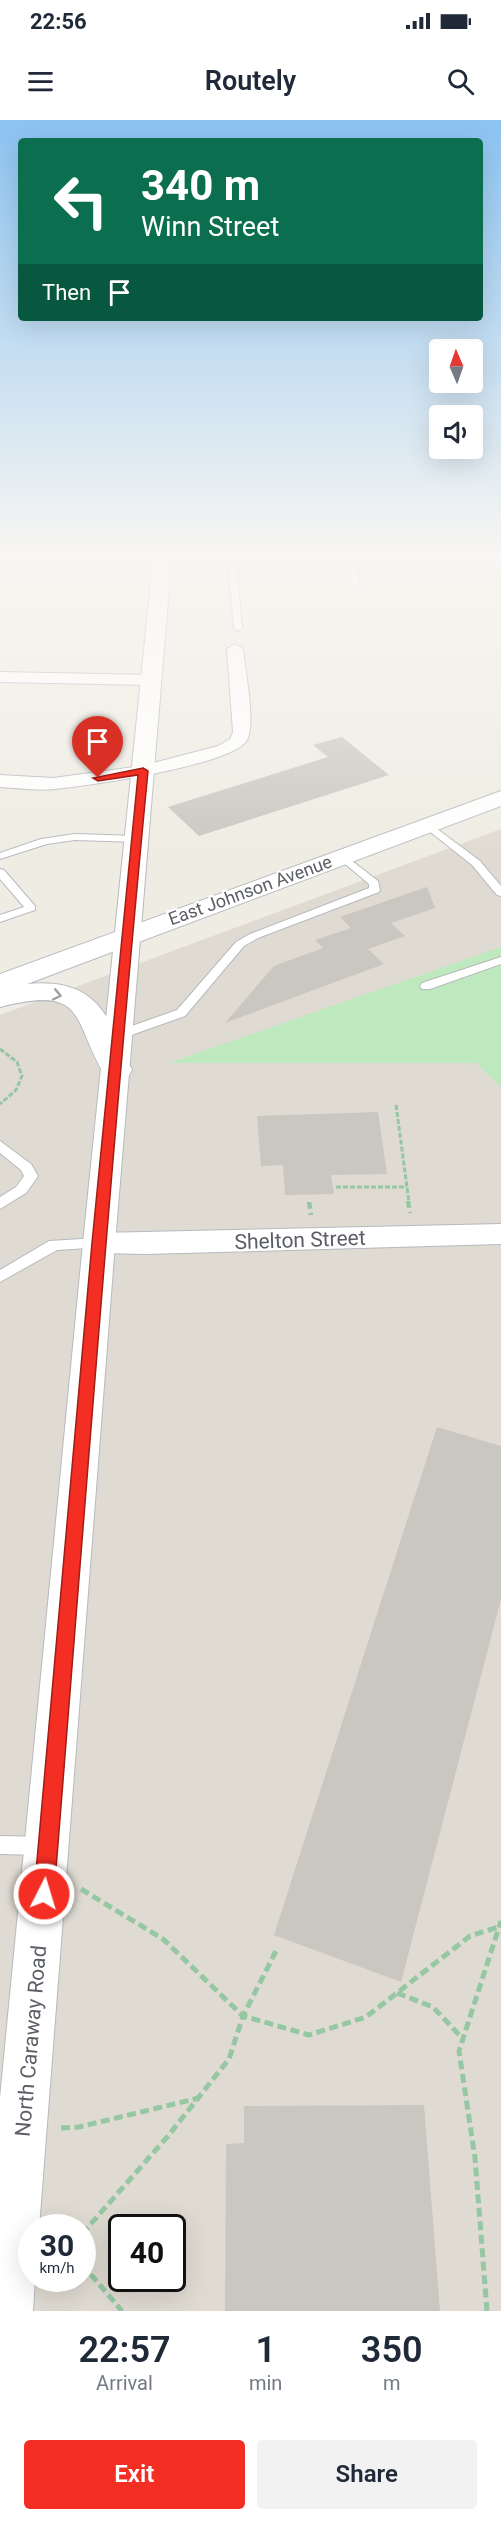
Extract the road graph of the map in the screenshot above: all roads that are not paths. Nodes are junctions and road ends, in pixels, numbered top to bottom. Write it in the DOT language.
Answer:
graph roads {
  1 [pos="154,654"];
  2 [pos="236,654"];
  3 [pos="0,677"];
  4 [pos="152,680"];
  5 [pos="143,771"];
  6 [pos="0,781"];
  7 [pos="501,798"];
  8 [pos="429,825"];
  9 [pos="137,839"];
  10 [pos="0,856"];
  11 [pos="342,856"];
  12 [pos="0,872"];
  13 [pos="501,893"];
  14 [pos="0,919"];
  15 [pos="129,935"];
  16 [pos="501,960"];
  17 [pos="0,984"];
  18 [pos="426,986"];
  19 [pos="0,998"];
  20 [pos="118,1052"];
  21 [pos="0,1146"];
  22 [pos="0,1204"];
  23 [pos="501,1234"];
  24 [pos="99,1243"];
  25 [pos="0,1277"];
  26 [pos="0,1845"];
  27 [pos="48,1847"];
  28 [pos="6,2311"];
  1 -- 4 [label="street, North Caraway Road"];
  2 -- 5 [label="street"];
  3 -- 4 [label="street"];
  4 -- 5 [label="street, North Caraway Road"];
  5 -- 6 [label="street"];
  5 -- 9 [label="street, North Caraway Road"];
  7 -- 8 [label="main road, East Johnson Avenue"];
  8 -- 11 [label="main road, East Johnson Avenue"];
  8 -- 13 [label="lane"];
  9 -- 10 [label="lane"];
  9 -- 15 [label="street, North Caraway Road"];
  11 -- 15 [label="main road, East Johnson Avenue"];
  11 -- 20 [label="lane"];
  12 -- 14 [label="lane"];
  15 -- 17 [label="main road, East Johnson Avenue"];
  15 -- 20 [label="street, North Caraway Road"];
  16 -- 18 [label="lane"];
  19 -- 20 [label="main road, one-way"];
  20 -- 24 [label="street, North Caraway Road"];
  21 -- 22 [label="lane"];
  23 -- 24 [label="street, Shelton Street"];
  24 -- 25 [label="lane"];
  24 -- 27 [label="street, North Caraway Road"];
  26 -- 27 [label="lane"];
  27 -- 28 [label="street, North Caraway Road"];
}
